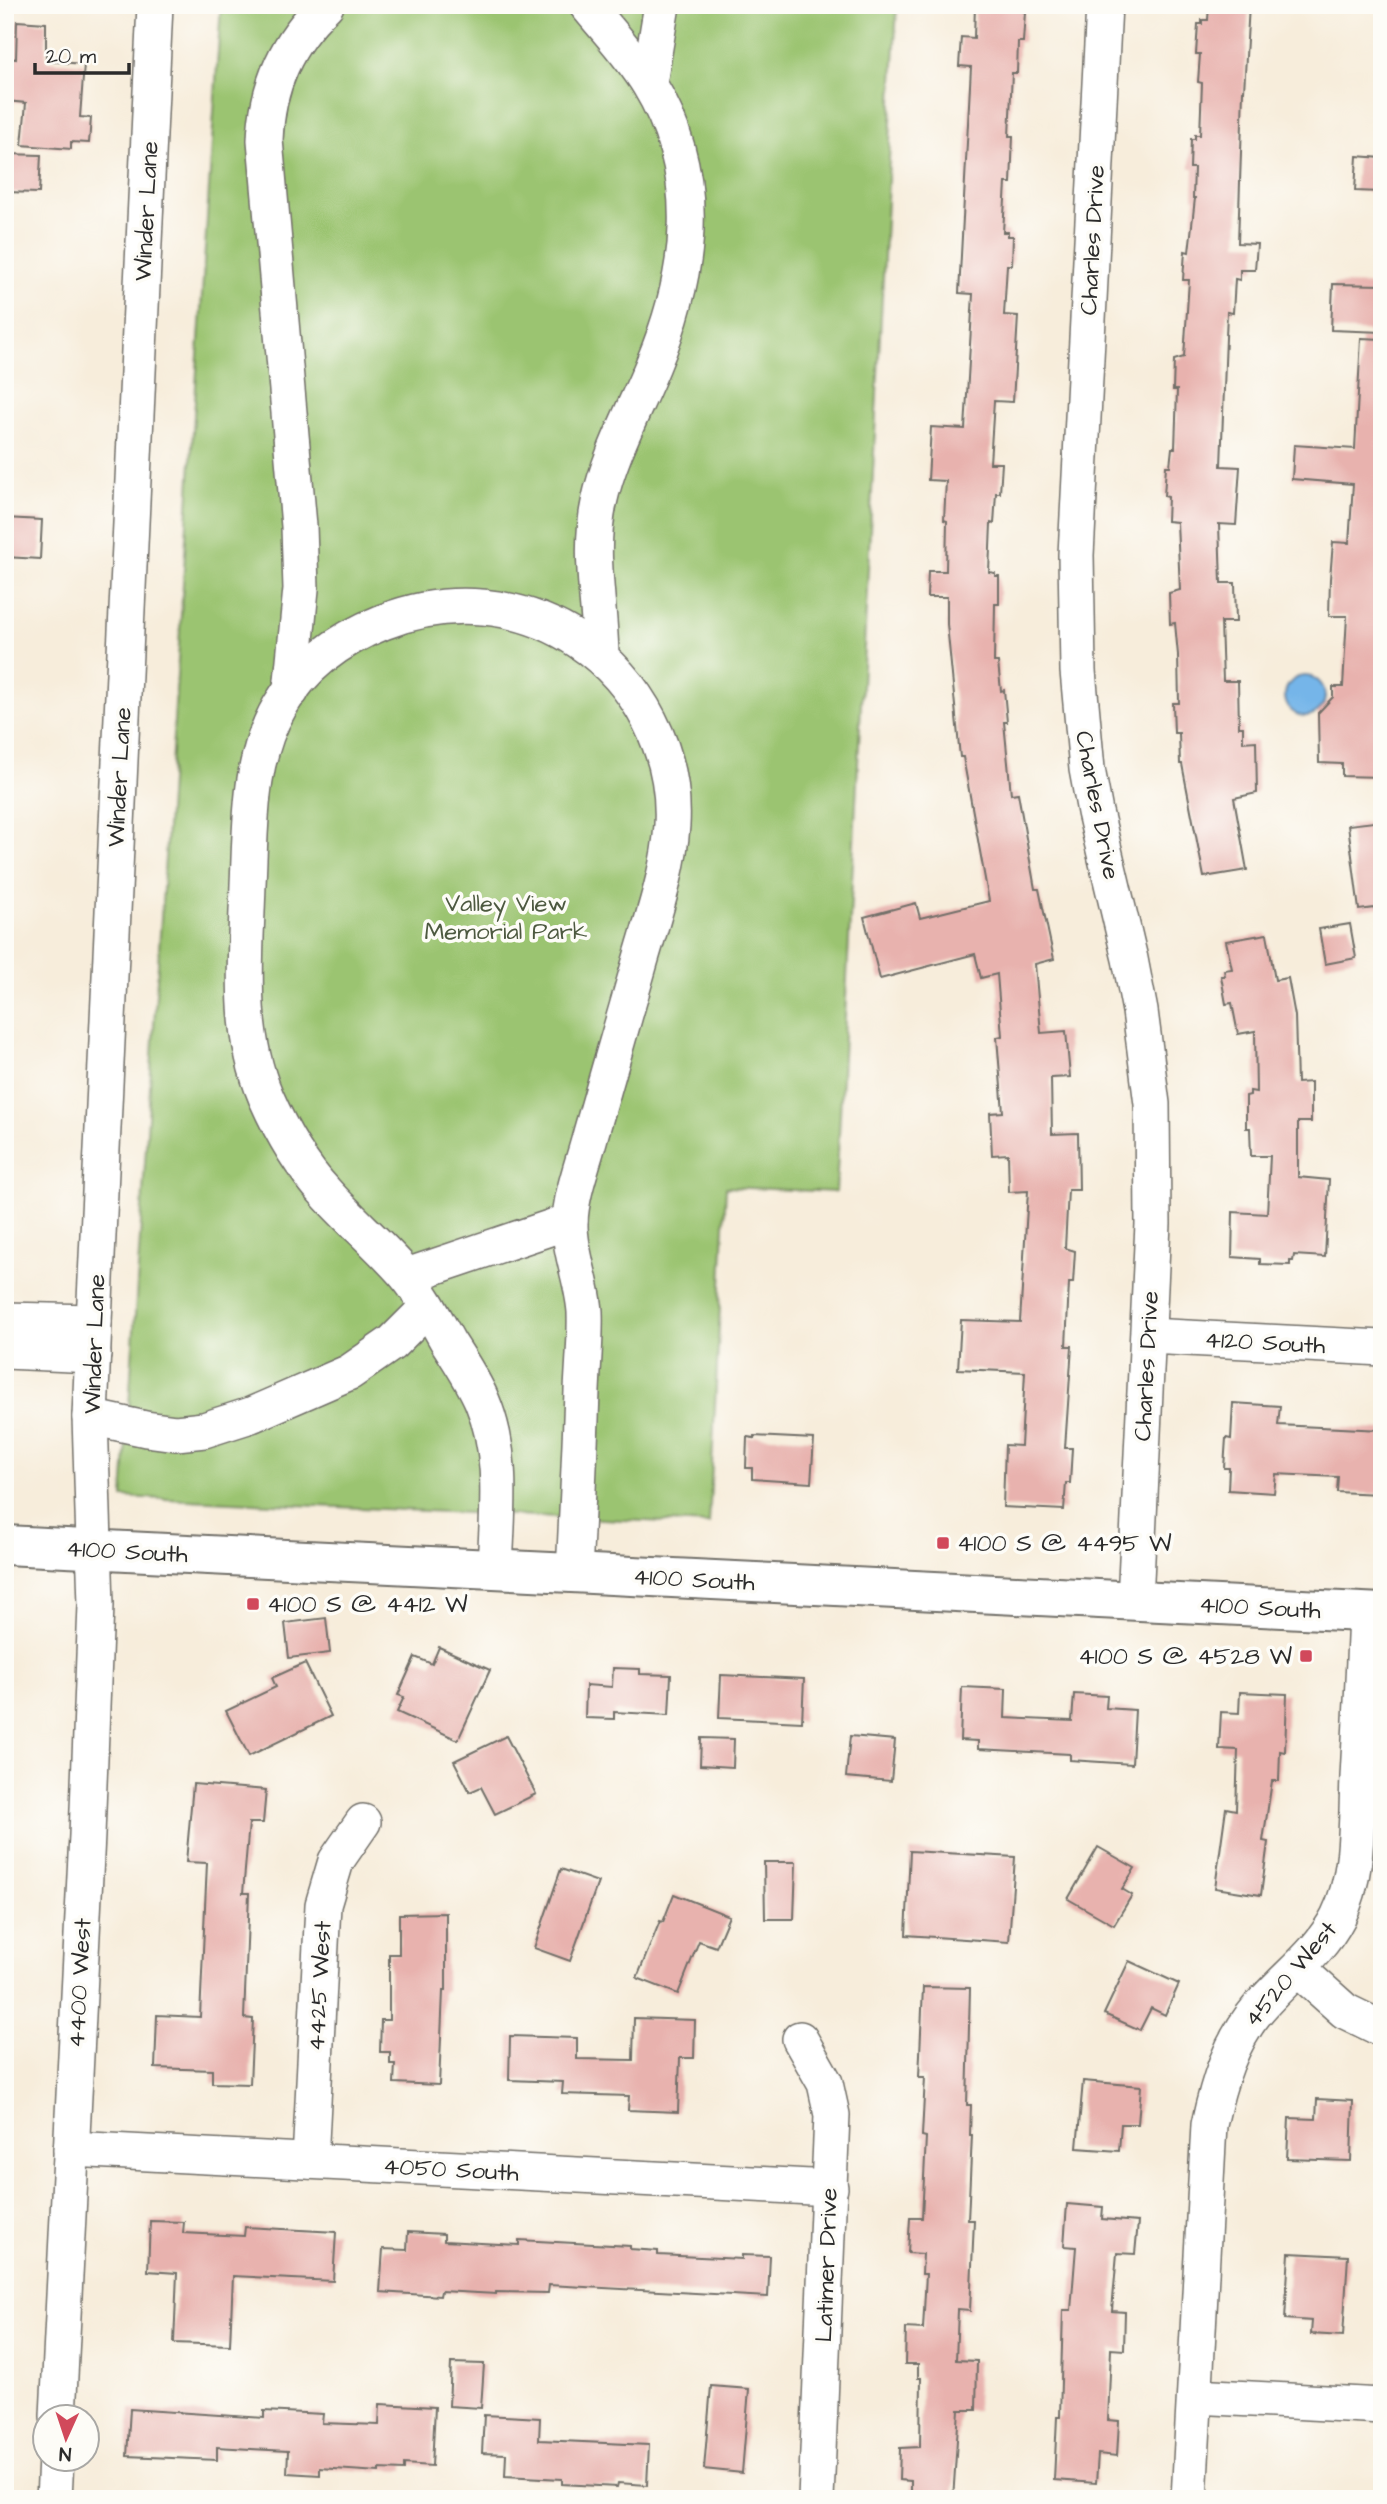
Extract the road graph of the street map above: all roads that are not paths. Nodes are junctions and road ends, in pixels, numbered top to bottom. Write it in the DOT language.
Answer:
graph roads {
  1 [pos="155,5"];
  2 [pos="326,5"];
  3 [pos="587,5"];
  4 [pos="662,5"];
  5 [pos="1104,5"];
  6 [pos="649,83"];
  7 [pos="601,656"];
  8 [pos="291,691"];
  9 [pos="570,1220"];
  10 [pos="407,1276"];
  11 [pos="428,1307"];
  12 [pos="5,1320"];
  13 [pos="1148,1336"];
  14 [pos="94,1339"];
  15 [pos="1382,1348"];
  16 [pos="5,1351"];
  17 [pos="90,1417"];
  18 [pos="5,1545"];
  19 [pos="95,1550"];
  20 [pos="495,1570"];
  21 [pos="574,1573"];
  22 [pos="1135,1601"];
  23 [pos="1374,1613"];
  24 [pos="363,1822"];
  25 [pos="1298,1969"];
  26 [pos="1382,2029"];
  27 [pos="800,2039"];
  28 [pos="71,2149"];
  29 [pos="310,2161"];
  30 [pos="830,2188"];
  31 [pos="1195,2396"];
  32 [pos="59,2402"];
  33 [pos="1382,2406"];
  34 [pos="55,2472"];
  35 [pos="54,2499"];
  36 [pos="816,2499"];
  37 [pos="1189,2499"];
  1 -- 14 [label="street, Winder Lane"];
  2 -- 8 [label="street"];
  3 -- 6 [label="street"];
  4 -- 6 [label="street"];
  5 -- 13 [label="street, Charles Drive"];
  6 -- 7 [label="street"];
  7 -- 8 [label="street"];
  7 -- 9 [label="street"];
  8 -- 10 [label="street"];
  9 -- 10 [label="street"];
  9 -- 21 [label="street"];
  10 -- 11 [label="street"];
  11 -- 17 [label="street"];
  11 -- 20 [label="street"];
  12 -- 14 [label="street"];
  13 -- 15 [label="street, 4120 South"];
  13 -- 22 [label="street, Charles Drive"];
  14 -- 16 [label="street"];
  14 -- 17 [label="street, Winder Lane"];
  17 -- 19 [label="street, Winder Lane"];
  18 -- 19 [label="main road, 4100 South"];
  19 -- 20 [label="main road, 4100 South"];
  19 -- 28 [label="street, 4400 West"];
  20 -- 21 [label="main road, 4100 South"];
  21 -- 22 [label="main road, 4100 South"];
  22 -- 23 [label="main road, 4100 South"];
  23 -- 25 [label="street, 4520 West"];
  24 -- 29 [label="street, 4425 West"];
  25 -- 26 [label="street"];
  25 -- 31 [label="street, 4520 West"];
  27 -- 30 [label="street, Latimer Drive"];
  28 -- 29 [label="street, 4050 South"];
  28 -- 32 [label="street, 4400 West"];
  29 -- 30 [label="street, 4050 South"];
  30 -- 36 [label="street, Latimer Drive"];
  31 -- 33 [label="street"];
  31 -- 37 [label="street, 4520 West"];
  34 -- 35 [label="street"];
}
